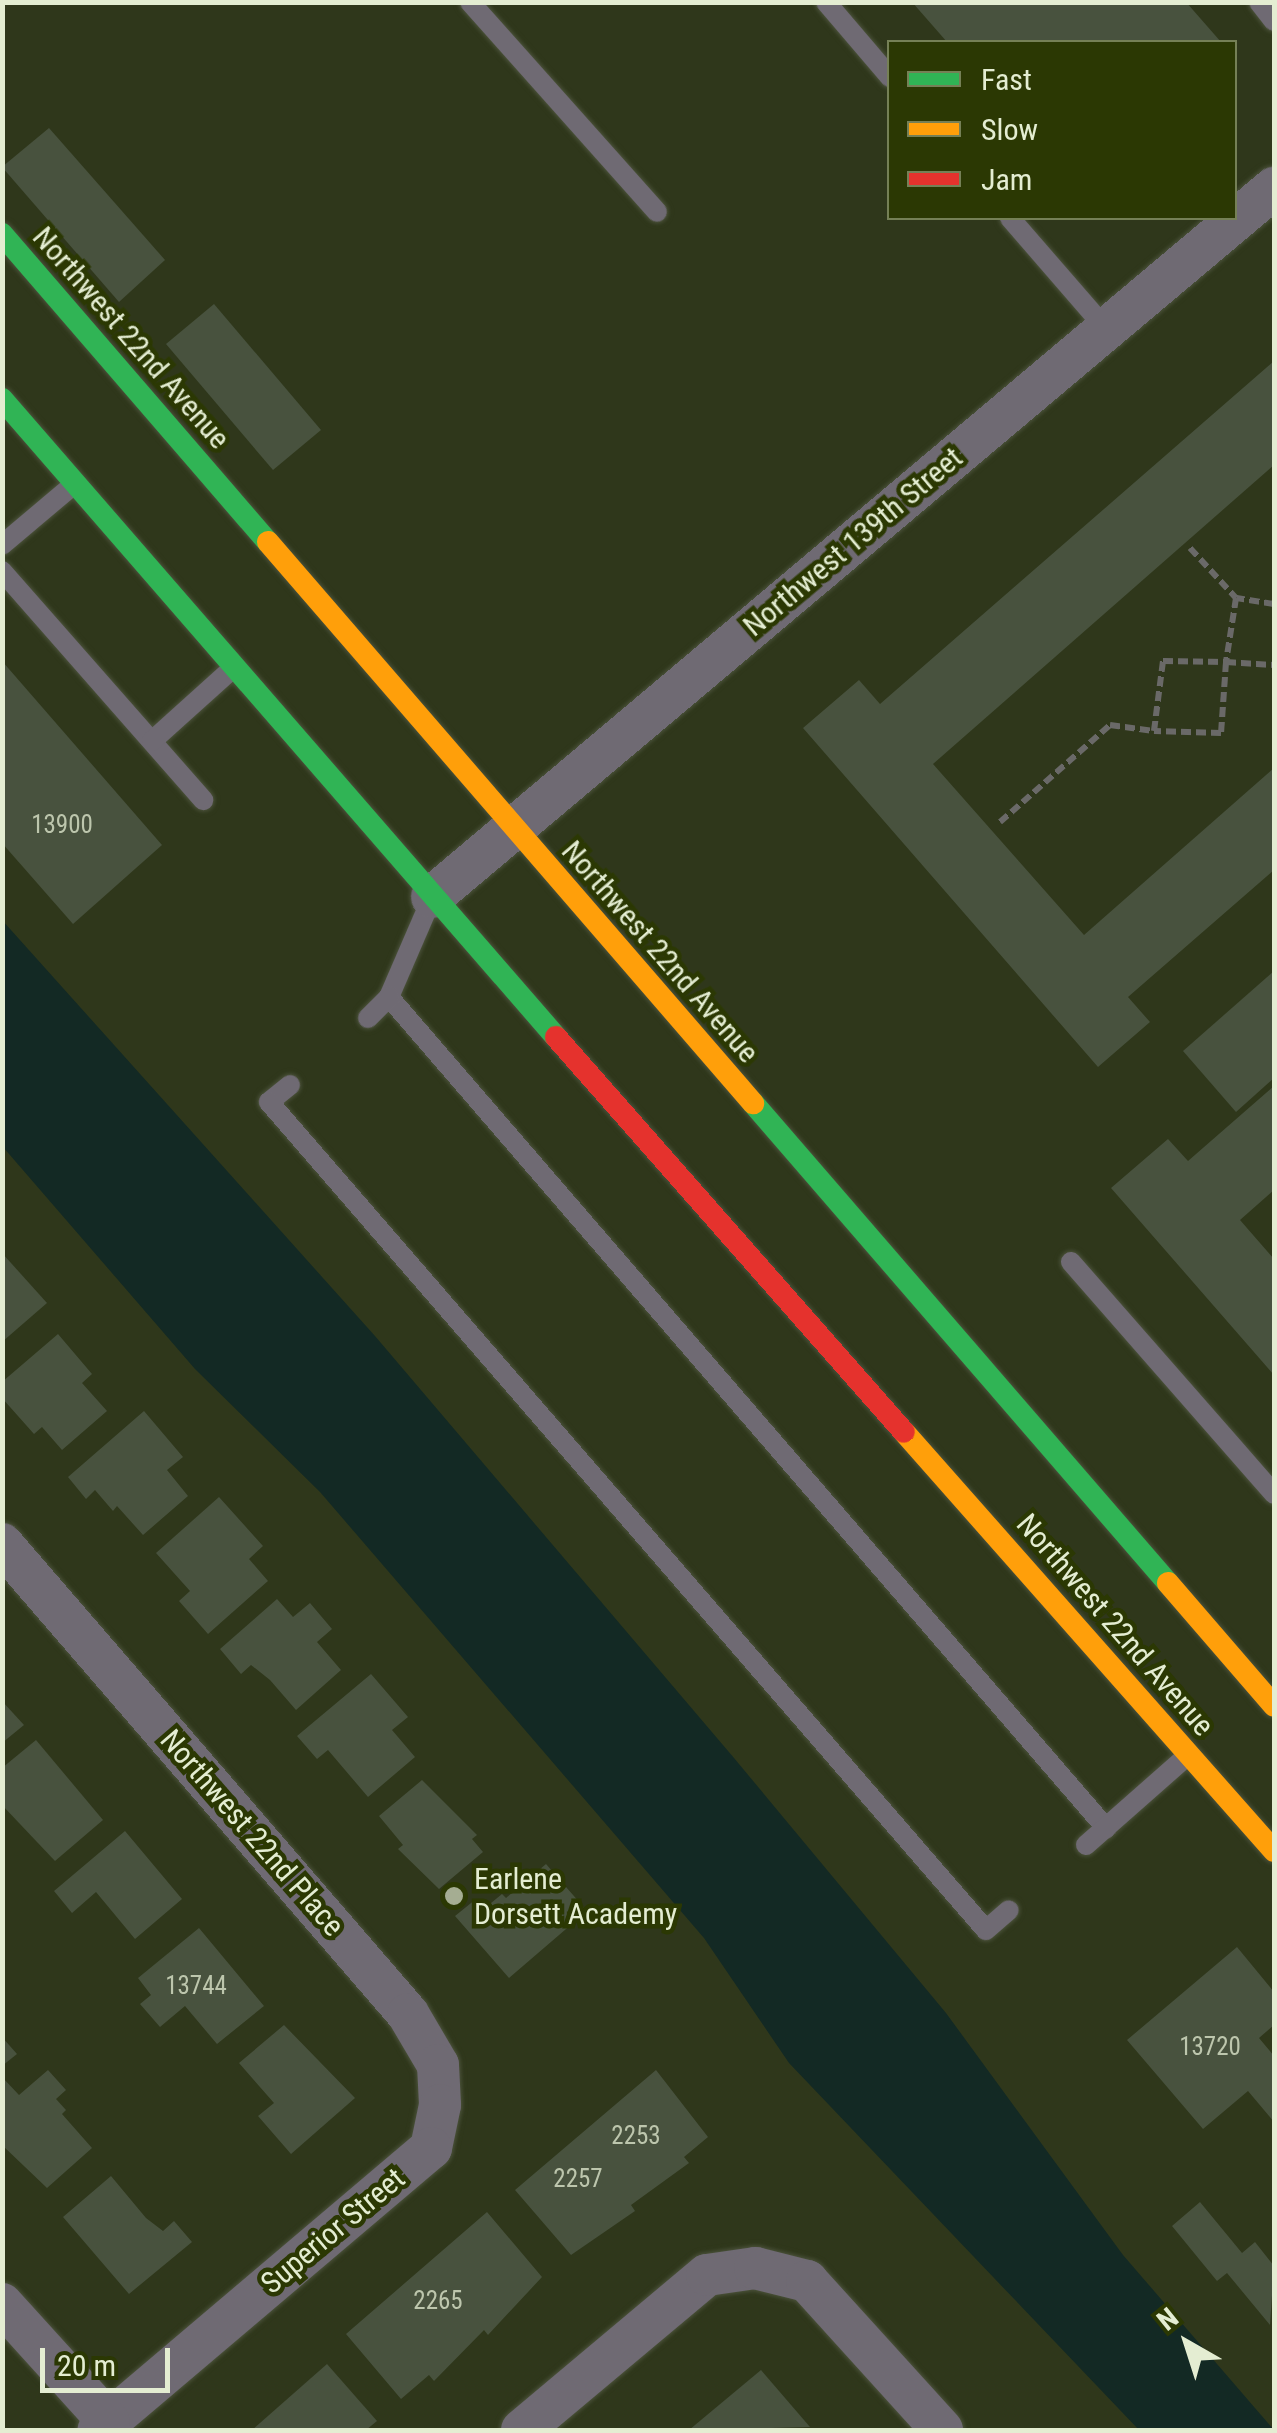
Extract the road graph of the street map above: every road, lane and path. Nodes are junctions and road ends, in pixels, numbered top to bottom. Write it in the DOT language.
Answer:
graph roads {
  1 [pos="470,2"];
  2 [pos="826,2"];
  3 [pos="1259,2"];
  4 [pos="1274,21"];
  5 [pos="887,73"];
  6 [pos="1274,188"];
  7 [pos="657,212"];
  8 [pos="1237,219"];
  9 [pos="1012,220"];
  10 [pos="1236,220"];
  11 [pos="2,234"];
  12 [pos="1106,329"];
  13 [pos="2,400"];
  14 [pos="75,484"];
  15 [pos="2,546"];
  16 [pos="1190,548"];
  17 [pos="2,571"];
  18 [pos="1236,598"];
  19 [pos="1274,604"];
  20 [pos="1226,662"];
  21 [pos="1274,665"];
  22 [pos="233,668"];
  23 [pos="1154,731"];
  24 [pos="152,741"];
  25 [pos="203,800"];
  26 [pos="1000,822"];
  27 [pos="512,828"];
  28 [pos="432,898"];
  29 [pos="388,997"];
  30 [pos="368,1018"];
  31 [pos="290,1085"];
  32 [pos="1071,1262"];
  33 [pos="1274,1494"];
  34 [pos="2,1544"];
  35 [pos="1274,1706"];
  36 [pos="1189,1755"];
  37 [pos="1106,1828"];
  38 [pos="1086,1845"];
  39 [pos="1274,1851"];
  40 [pos="1009,1910"];
  41 [pos="430,2148"];
  42 [pos="2,2304"];
  43 [pos="104,2426"];
  44 [pos="522,2430"];
  45 [pos="942,2430"];
  1 -- 7 [label="lane"];
  2 -- 5 [label="lane"];
  3 -- 4 [label="lane"];
  6 -- 8 [label="street, Northwest 139th Street"];
  9 -- 12 [label="lane"];
  10 -- 12 [label="street, Northwest 139th Street"];
  11 -- 27 [label="main road, Northwest 22nd Avenue"];
  12 -- 27 [label="street, Northwest 139th Street"];
  13 -- 14 [label="main road, Northwest 22nd Avenue"];
  14 -- 15 [label="lane"];
  14 -- 22 [label="main road, Northwest 22nd Avenue"];
  16 -- 18 [label="path"];
  17 -- 24 [label="lane"];
  18 -- 19 [label="path"];
  18 -- 20 [label="path"];
  20 -- 21 [label="path"];
  20 -- 23 [label="path"];
  20 -- 23 [label="path"];
  22 -- 24 [label="lane"];
  22 -- 28 [label="main road, Northwest 22nd Avenue"];
  23 -- 26 [label="path"];
  24 -- 25 [label="lane"];
  27 -- 28 [label="street, Northwest 139th Street"];
  27 -- 35 [label="main road, Northwest 22nd Avenue"];
  28 -- 29 [label="lane"];
  28 -- 36 [label="main road, Northwest 22nd Avenue"];
  29 -- 30 [label="lane"];
  29 -- 37 [label="lane"];
  31 -- 40 [label="lane"];
  32 -- 33 [label="lane"];
  34 -- 41 [label="street, Northwest 22nd Place"];
  36 -- 37 [label="lane"];
  36 -- 39 [label="main road, Northwest 22nd Avenue"];
  37 -- 38 [label="lane"];
  41 -- 43 [label="street, Superior Street"];
  42 -- 43 [label="street"];
  44 -- 45 [label="street"];
}
